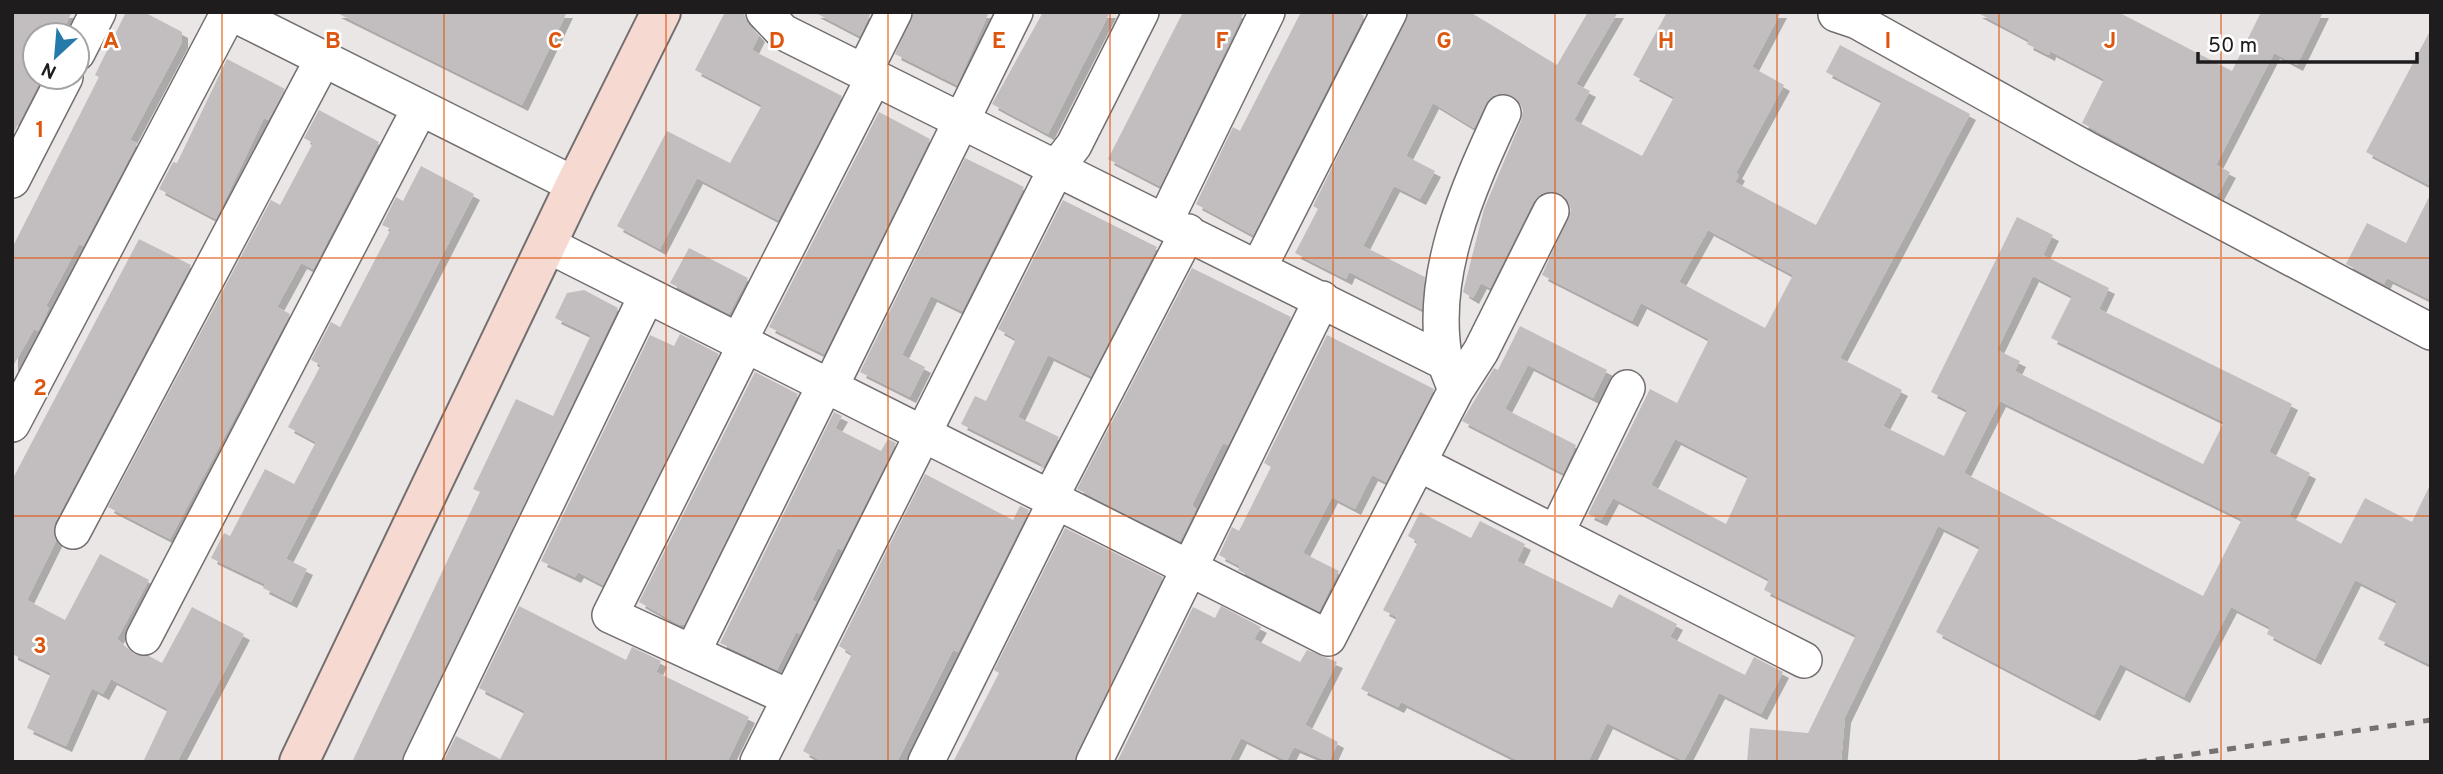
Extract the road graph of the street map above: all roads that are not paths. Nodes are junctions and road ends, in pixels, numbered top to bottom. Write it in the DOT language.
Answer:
graph roads {
  1 [pos="229,12"];
  2 [pos="661,12"];
  3 [pos="764,12"];
  4 [pos="894,12"];
  5 [pos="1015,12"];
  6 [pos="1141,12"];
  7 [pos="1268,12"];
  8 [pos="1389,12"];
  9 [pos="1836,14"];
  10 [pos="323,59"];
  11 [pos="869,74"];
  12 [pos="58,91"];
  13 [pos="420,108"];
  14 [pos="1503,113"];
  15 [pos="962,120"];
  16 [pos="1057,167"];
  17 [pos="12,180"];
  18 [pos="575,185"];
  19 [pos="1551,211"];
  20 [pos="1177,226"];
  21 [pos="548,245"];
  22 [pos="1259,267"];
  23 [pos="647,295"];
  24 [pos="1322,299"];
  25 [pos="2431,332"];
  26 [pos="743,343"];
  27 [pos="1450,376"];
  28 [pos="825,385"];
  29 [pos="1627,388"];
  30 [pos="12,424"];
  31 [pos="923,434"];
  32 [pos="1418,463"];
  33 [pos="1053,500"];
  34 [pos="73,531"];
  35 [pos="1556,533"];
  36 [pos="1191,569"];
  37 [pos="145,637"];
  38 [pos="692,653"];
  39 [pos="1804,660"];
  40 [pos="790,698"];
  41 [pos="299,762"];
  42 [pos="421,762"];
  43 [pos="758,762"];
  44 [pos="926,762"];
  45 [pos="1094,762"];
  1 -- 10 [label="street"];
  1 -- 30 [label="street"];
  2 -- 18 [label="street"];
  3 -- 11 [label="street"];
  4 -- 11 [label="street"];
  5 -- 15 [label="street"];
  6 -- 16 [label="street"];
  7 -- 20 [label="street"];
  8 -- 22 [label="street"];
  9 -- 25 [label="street"];
  10 -- 13 [label="street"];
  10 -- 34 [label="street"];
  11 -- 15 [label="street"];
  11 -- 26 [label="street"];
  12 -- 17 [label="street"];
  13 -- 18 [label="street"];
  13 -- 37 [label="street"];
  14 -- 27 [label="street"];
  15 -- 16 [label="street"];
  15 -- 28 [label="street"];
  16 -- 20 [label="street"];
  16 -- 31 [label="street"];
  18 -- 21 [label="street"];
  19 -- 27 [label="street"];
  20 -- 22 [label="street"];
  20 -- 33 [label="street"];
  21 -- 23 [label="street"];
  21 -- 41 [label="street"];
  22 -- 24 [label="street"];
  23 -- 26 [label="street"];
  23 -- 42 [label="street"];
  24 -- 27 [label="street"];
  24 -- 36 [label="street"];
  26 -- 28 [label="street"];
  26 -- 38 [label="street"];
  27 -- 32 [label="street"];
  28 -- 31 [label="street"];
  28 -- 38 [label="street"];
  29 -- 35 [label="street"];
  31 -- 33 [label="street"];
  31 -- 40 [label="street"];
  32 -- 35 [label="street"];
  32 -- 36 [label="street"];
  33 -- 36 [label="street"];
  33 -- 44 [label="street"];
  35 -- 39 [label="street"];
  36 -- 45 [label="street"];
  38 -- 40 [label="street"];
  40 -- 43 [label="street"];
}
